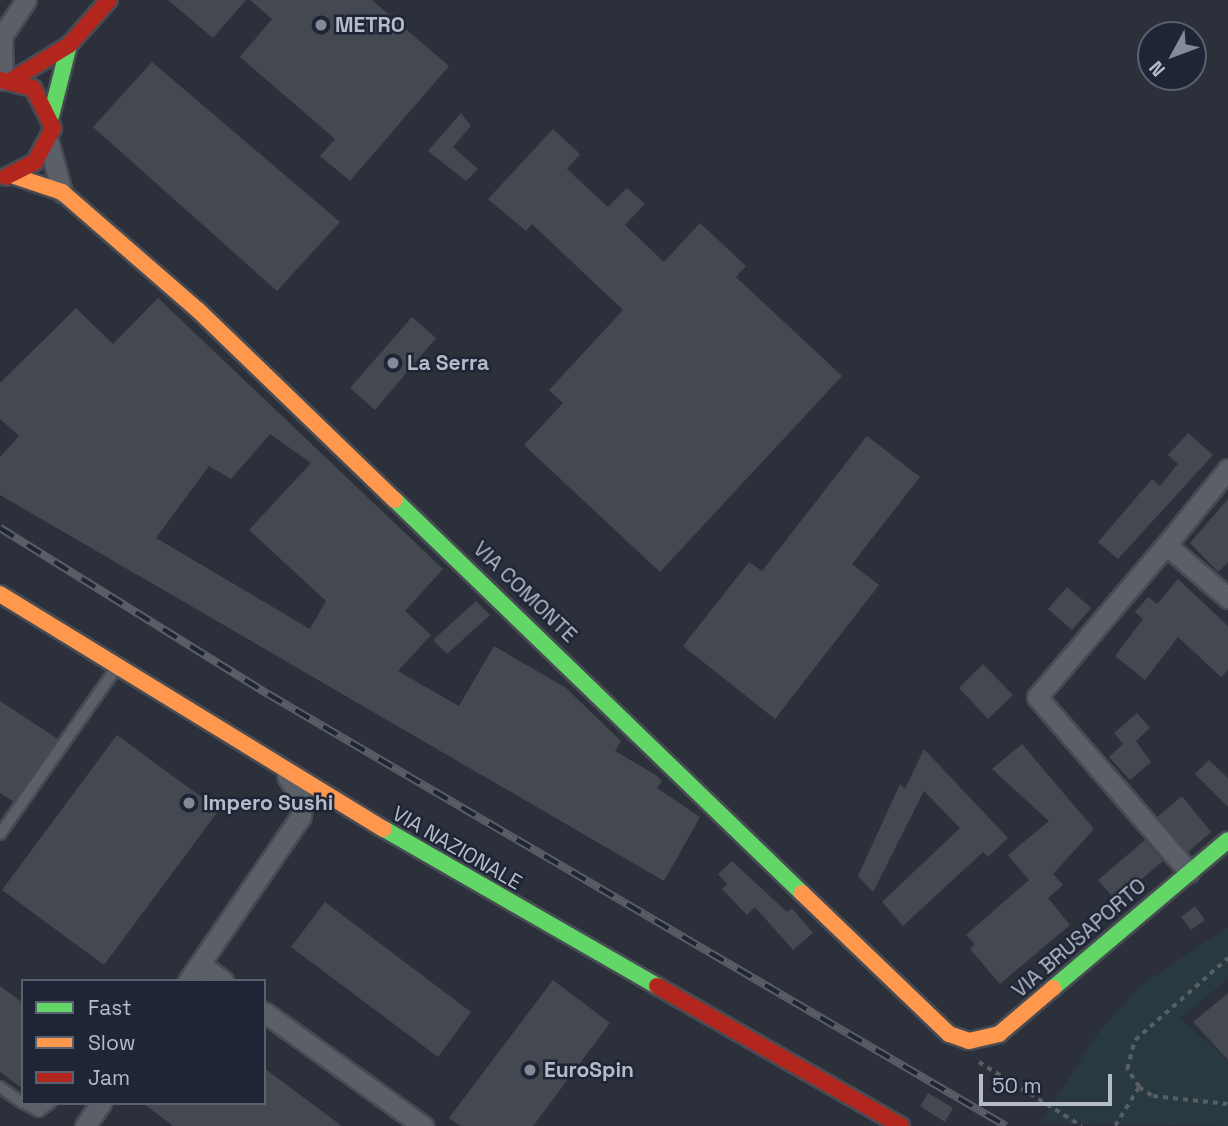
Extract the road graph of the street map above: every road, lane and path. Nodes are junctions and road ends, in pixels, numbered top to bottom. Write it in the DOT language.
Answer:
graph roads {
  1 [pos="26,0"];
  2 [pos="109,0"];
  3 [pos="69,45"];
  4 [pos="4,80"];
  5 [pos="51,116"];
  6 [pos="49,144"];
  7 [pos="7,177"];
  8 [pos="62,192"];
  9 [pos="1228,469"];
  10 [pos="1166,545"];
  11 [pos="0,594"];
  12 [pos="1228,598"];
  13 [pos="119,664"];
  14 [pos="264,753"];
  15 [pos="328,797"];
  16 [pos="302,816"];
  17 [pos="0,834"];
  18 [pos="1228,840"];
  19 [pos="1189,872"];
  20 [pos="1228,958"];
  21 [pos="200,964"];
  22 [pos="189,979"];
  23 [pos="220,979"];
  24 [pos="266,1013"];
  25 [pos="949,1034"];
  26 [pos="976,1059"];
  27 [pos="0,1087"];
  28 [pos="1139,1087"];
  29 [pos="21,1102"];
  30 [pos="865,1103"];
  31 [pos="1228,1104"];
  32 [pos="27,1105"];
  33 [pos="47,1105"];
  34 [pos="100,1105"];
  35 [pos="85,1126"];
  36 [pos="423,1126"];
  37 [pos="886,1126"];
  38 [pos="901,1126"];
  39 [pos="1082,1126"];
  40 [pos="1115,1126"];
  1 -- 4 [label="street"];
  2 -- 3 [label="street"];
  3 -- 4 [label="street"];
  3 -- 5 [label="street"];
  4 -- 5 [label="street"];
  5 -- 6 [label="street"];
  6 -- 7 [label="street"];
  6 -- 8 [label="street"];
  7 -- 8 [label="street, VIA COMONTE"];
  8 -- 25 [label="street, VIA COMONTE"];
  9 -- 10 [label="street"];
  10 -- 12 [label="street"];
  10 -- 19 [label="street"];
  11 -- 13 [label="street, VIA NAZIONALE"];
  13 -- 14 [label="street, VIA NAZIONALE"];
  13 -- 17 [label="lane"];
  14 -- 15 [label="street, VIA NAZIONALE"];
  14 -- 16 [label="street"];
  15 -- 16 [label="street"];
  15 -- 30 [label="street, VIA NAZIONALE"];
  16 -- 21 [label="street"];
  18 -- 19 [label="street, VIA BRUSAPORTO"];
  19 -- 25 [label="street, VIA BRUSAPORTO"];
  20 -- 28 [label="path"];
  21 -- 22 [label="street"];
  21 -- 23 [label="street"];
  24 -- 36 [label="street"];
  26 -- 39 [label="path"];
  27 -- 29 [label="lane"];
  28 -- 31 [label="path"];
  28 -- 40 [label="path"];
  30 -- 37 [label="street"];
  30 -- 38 [label="street, VIA NAZIONALE"];
  32 -- 33 [label="lane"];
  34 -- 35 [label="street"];
}
